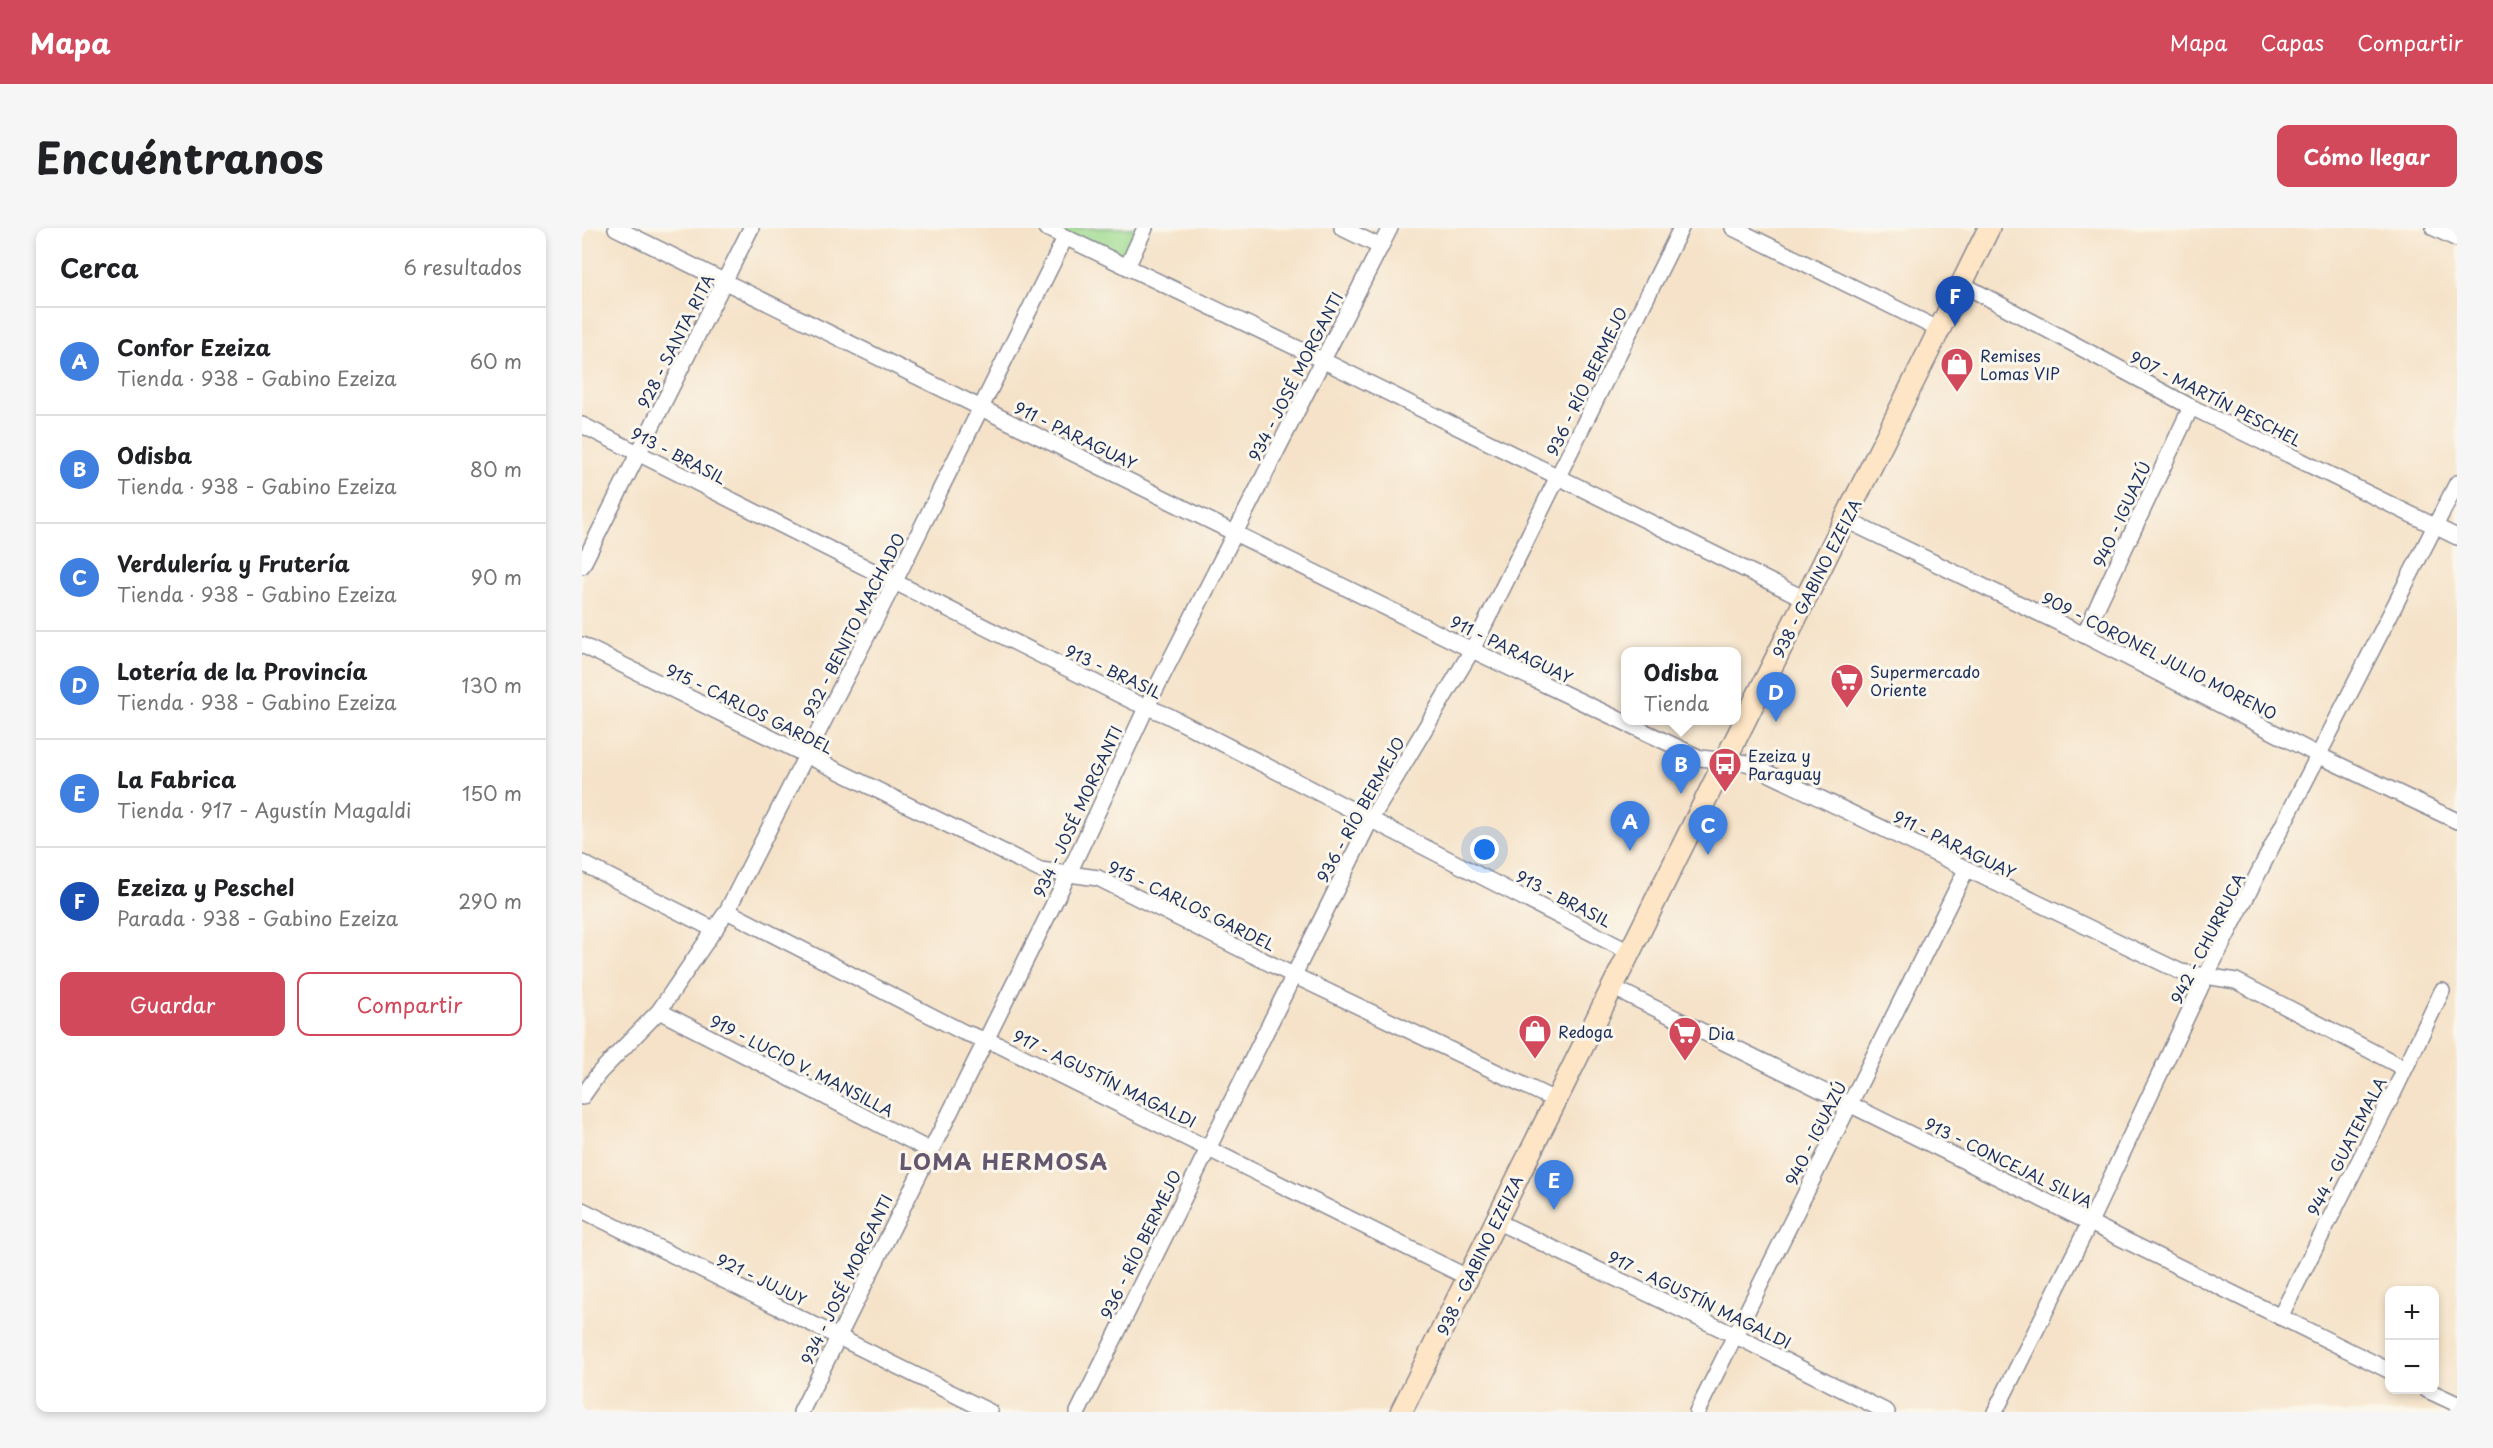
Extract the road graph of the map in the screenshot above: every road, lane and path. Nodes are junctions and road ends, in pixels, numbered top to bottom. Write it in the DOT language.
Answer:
graph roads {
  1 [pos="616,228"];
  2 [pos="751,228"];
  3 [pos="1046,228"];
  4 [pos="1145,228"];
  5 [pos="1342,228"];
  6 [pos="1390,228"];
  7 [pos="1681,228"];
  8 [pos="1733,228"];
  9 [pos="1989,228"];
  10 [pos="2434,228"];
  11 [pos="1065,238"];
  12 [pos="2457,239"];
  13 [pos="1381,247"];
  14 [pos="1127,267"];
  15 [pos="725,282"];
  16 [pos="1962,284"];
  17 [pos="1938,329"];
  18 [pos="1322,360"];
  19 [pos="2191,407"];
  20 [pos="982,408"];
  21 [pos="582,426"];
  22 [pos="637,454"];
  23 [pos="1559,477"];
  24 [pos="2457,483"];
  25 [pos="1846,520"];
  26 [pos="2436,527"];
  27 [pos="1236,534"];
  28 [pos="2457,537"];
  29 [pos="582,566"];
  30 [pos="894,583"];
  31 [pos="1805,599"];
  32 [pos="2084,635"];
  33 [pos="582,645"];
  34 [pos="1472,650"];
  35 [pos="1147,706"];
  36 [pos="1621,721"];
  37 [pos="1630,725"];
  38 [pos="807,756"];
  39 [pos="2320,756"];
  40 [pos="1725,760"];
  41 [pos="1371,819"];
  42 [pos="2457,821"];
  43 [pos="582,863"];
  44 [pos="1966,870"];
  45 [pos="1069,873"];
  46 [pos="727,911"];
  47 [pos="715,930"];
  48 [pos="1629,952"];
  49 [pos="1293,975"];
  50 [pos="2205,978"];
  51 [pos="1612,987"];
  52 [pos="2442,991"];
  53 [pos="659,1011"];
  54 [pos="986,1040"];
  55 [pos="2404,1068"];
  56 [pos="585,1087"];
  57 [pos="1555,1100"];
  58 [pos="1850,1103"];
  59 [pos="1208,1148"];
  60 [pos="929,1150"];
  61 [pos="582,1210"];
  62 [pos="1496,1221"];
  63 [pos="2090,1222"];
  64 [pos="1467,1277"];
  65 [pos="2280,1317"];
  66 [pos="1734,1335"];
  67 [pos="838,1336"];
  68 [pos="2385,1369"];
  69 [pos="2437,1394"];
  70 [pos="2457,1404"];
  71 [pos="801,1412"];
  72 [pos="990,1412"];
  73 [pos="1078,1412"];
  74 [pos="1401,1412"];
  75 [pos="1697,1412"];
  76 [pos="1887,1412"];
  77 [pos="1995,1412"];
  1 -- 15 [label="street, 911 - PARAGUAY"];
  2 -- 15 [label="street, 928 - SANTA RITA"];
  3 -- 11 [label="street"];
  4 -- 14 [label="street"];
  5 -- 13 [label="street"];
  6 -- 13 [label="street, 934 - JOSÉ MORGANTI"];
  7 -- 23 [label="street, 936 - RÍO BERMEJO"];
  8 -- 17 [label="street"];
  9 -- 16 [label="street, 938 - GABINO EZEIZA"];
  10 -- 12 [label="street"];
  11 -- 14 [label="street"];
  11 -- 20 [label="street, 932 - BENITO MACHADO"];
  13 -- 18 [label="street, 934 - JOSÉ MORGANTI"];
  14 -- 18 [label="street"];
  15 -- 20 [label="street, 911 - PARAGUAY"];
  15 -- 22 [label="street, 928 - SANTA RITA"];
  16 -- 17 [label="street, 938 - GABINO EZEIZA"];
  16 -- 19 [label="street, 907 - MARTÍN PESCHEL"];
  17 -- 25 [label="street, 938 - GABINO EZEIZA"];
  18 -- 23 [label="street"];
  18 -- 27 [label="street, 934 - JOSÉ MORGANTI"];
  19 -- 26 [label="street, 907 - MARTÍN PESCHEL"];
  19 -- 32 [label="street, 940 - IGUAZÚ"];
  20 -- 27 [label="street, 911 - PARAGUAY"];
  20 -- 30 [label="street, 932 - BENITO MACHADO"];
  21 -- 22 [label="street, 913 - BRASIL"];
  22 -- 29 [label="street, 928 - SANTA RITA"];
  22 -- 30 [label="street, 913 - BRASIL"];
  23 -- 31 [label="street"];
  23 -- 34 [label="street, 936 - RÍO BERMEJO"];
  24 -- 26 [label="street, 942 - CHURRUCA"];
  25 -- 31 [label="street, 938 - GABINO EZEIZA"];
  25 -- 32 [label="street, 909 - CORONEL JULIO MORENO"];
  26 -- 28 [label="street, 907 - MARTÍN PESCHEL"];
  26 -- 39 [label="street, 942 - CHURRUCA"];
  27 -- 34 [label="street, 911 - PARAGUAY"];
  27 -- 35 [label="street, 934 - JOSÉ MORGANTI"];
  30 -- 35 [label="street, 913 - BRASIL"];
  30 -- 38 [label="street, 932 - BENITO MACHADO"];
  31 -- 40 [label="street, 938 - GABINO EZEIZA"];
  32 -- 39 [label="street, 909 - CORONEL JULIO MORENO"];
  33 -- 38 [label="street, 915 - CARLOS GARDEL"];
  34 -- 36 [label="street, 911 - PARAGUAY"];
  34 -- 41 [label="street, 936 - RÍO BERMEJO"];
  35 -- 41 [label="street, 913 - BRASIL"];
  35 -- 45 [label="street, 934 - JOSÉ MORGANTI"];
  37 -- 40 [label="street, 911 - PARAGUAY"];
  38 -- 45 [label="street, 915 - CARLOS GARDEL"];
  38 -- 46 [label="street, 932 - BENITO MACHADO"];
  39 -- 42 [label="street, 909 - CORONEL JULIO MORENO"];
  39 -- 50 [label="street, 942 - CHURRUCA"];
  40 -- 44 [label="street, 911 - PARAGUAY"];
  40 -- 48 [label="street, 938 - GABINO EZEIZA"];
  41 -- 48 [label="street, 913 - BRASIL"];
  41 -- 49 [label="street, 936 - RÍO BERMEJO"];
  43 -- 47 [label="street"];
  44 -- 50 [label="street, 911 - PARAGUAY"];
  44 -- 58 [label="street, 940 - IGUAZÚ"];
  45 -- 49 [label="street, 915 - CARLOS GARDEL"];
  45 -- 54 [label="street, 934 - JOSÉ MORGANTI"];
  46 -- 47 [label="street, 932 - BENITO MACHADO"];
  46 -- 54 [label="street, 917 - AGUSTÍN MAGALDI"];
  47 -- 53 [label="street, 932 - BENITO MACHADO"];
  48 -- 51 [label="street, 938 - GABINO EZEIZA"];
  49 -- 57 [label="street, 915 - CARLOS GARDEL"];
  49 -- 59 [label="street, 936 - RÍO BERMEJO"];
  50 -- 55 [label="street, 911 - PARAGUAY"];
  50 -- 63 [label="street, 942 - CHURRUCA"];
  51 -- 57 [label="street, 938 - GABINO EZEIZA"];
  51 -- 58 [label="street, 913 - CONCEJAL SILVA"];
  52 -- 55 [label="street, 944 - GUATEMALA"];
  53 -- 56 [label="street, 932 - BENITO MACHADO"];
  53 -- 60 [label="street, 919 - LUCIO V. MANSILLA"];
  54 -- 59 [label="street, 917 - AGUSTÍN MAGALDI"];
  54 -- 60 [label="street, 934 - JOSÉ MORGANTI"];
  55 -- 65 [label="street, 944 - GUATEMALA"];
  57 -- 62 [label="street, 938 - GABINO EZEIZA"];
  58 -- 63 [label="street, 913 - CONCEJAL SILVA"];
  58 -- 66 [label="street, 940 - IGUAZÚ"];
  59 -- 64 [label="street, 917 - AGUSTÍN MAGALDI"];
  59 -- 73 [label="street, 936 - RÍO BERMEJO"];
  60 -- 67 [label="street, 934 - JOSÉ MORGANTI"];
  61 -- 67 [label="street, 921 - JUJUY"];
  62 -- 64 [label="street, 938 - GABINO EZEIZA"];
  62 -- 66 [label="street, 917 - AGUSTÍN MAGALDI"];
  63 -- 65 [label="street, 913 - CONCEJAL SILVA"];
  63 -- 77 [label="street, 942 - CHURRUCA"];
  64 -- 74 [label="street, 938 - GABINO EZEIZA"];
  65 -- 68 [label="street, 913 - CONCEJAL SILVA"];
  66 -- 75 [label="street, 940 - IGUAZÚ"];
  66 -- 76 [label="street, 917 - AGUSTÍN MAGALDI"];
  67 -- 71 [label="street, 934 - JOSÉ MORGANTI"];
  67 -- 72 [label="street, 921 - JUJUY"];
  69 -- 70 [label="street"];
}
